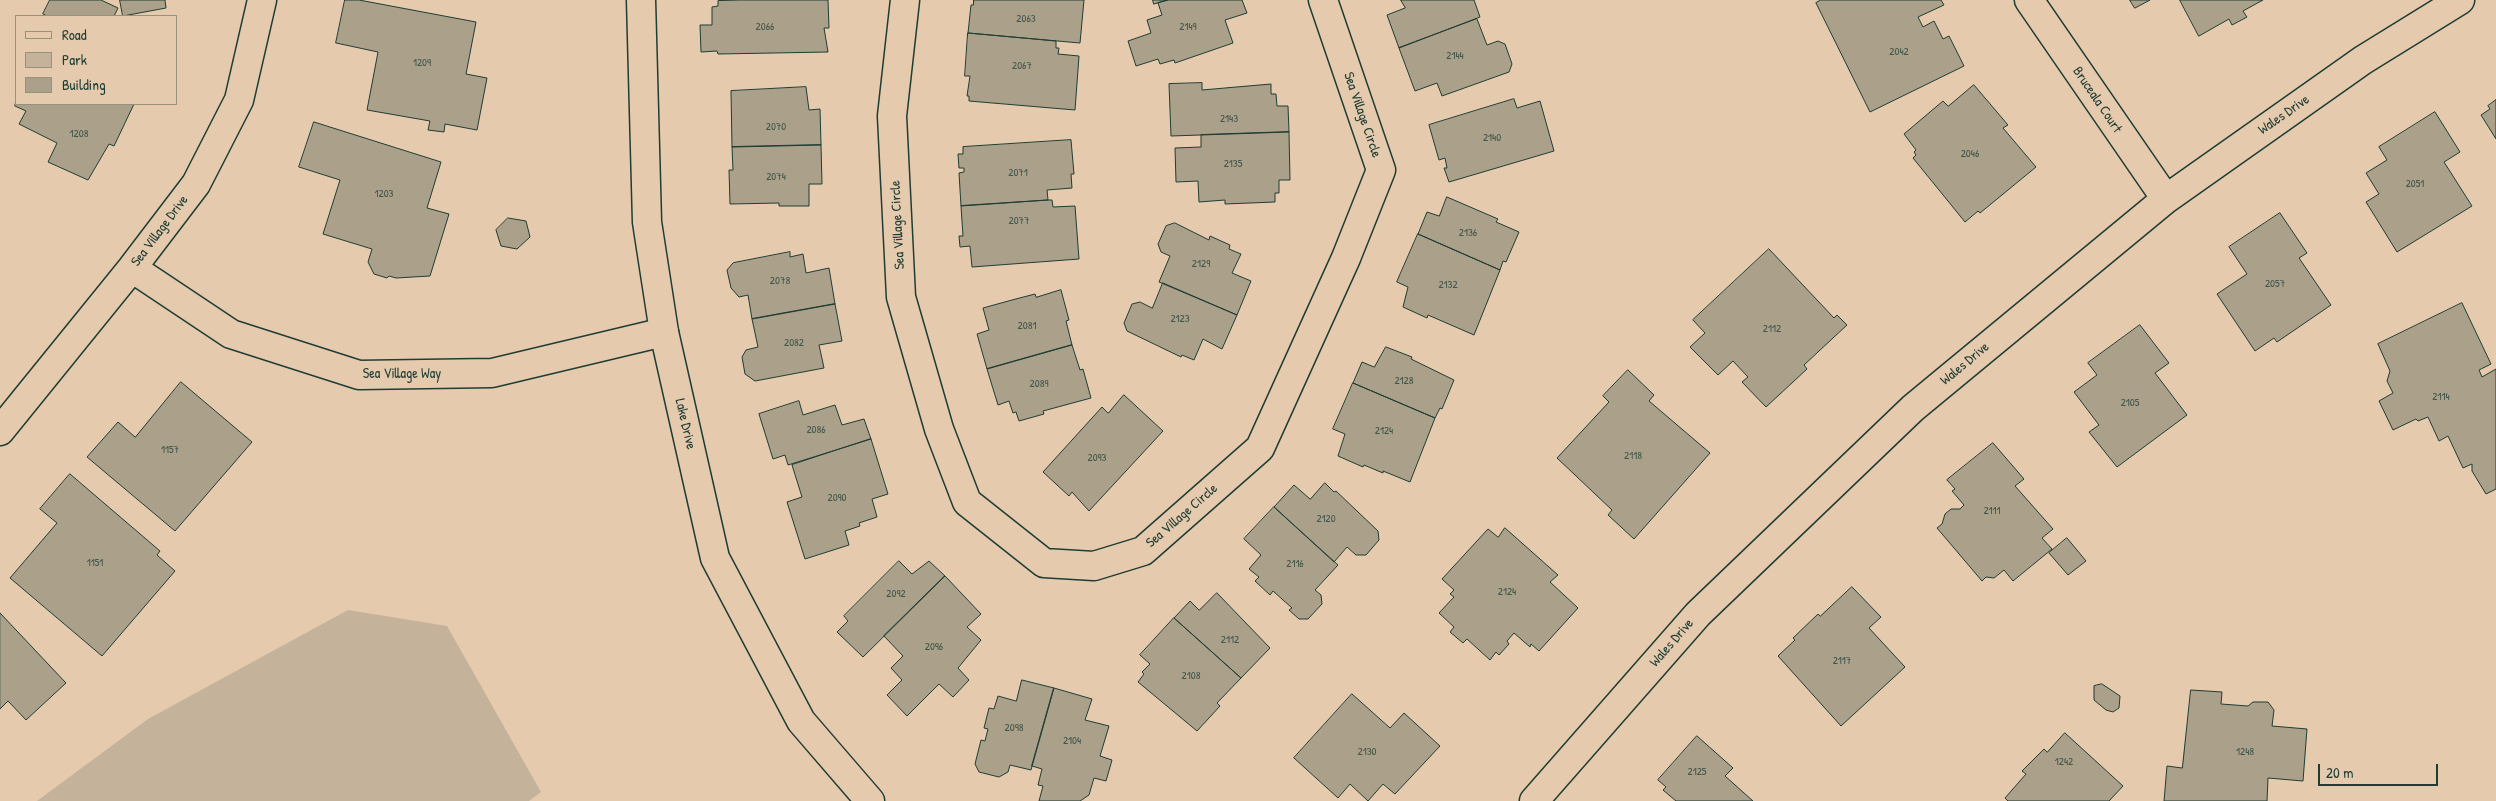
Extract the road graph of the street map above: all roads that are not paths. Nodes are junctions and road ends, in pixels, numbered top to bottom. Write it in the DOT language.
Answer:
graph roads {
  1 [pos="262,0"];
  2 [pos="641,0"];
  3 [pos="905,0"];
  4 [pos="1323,0"];
  5 [pos="2029,0"];
  6 [pos="2460,0"];
  7 [pos="2166,199"];
  8 [pos="132,268"];
  9 [pos="664,332"];
  10 [pos="0,431"];
  11 [pos="870,801"];
  12 [pos="1534,801"];
  1 -- 8 [label="street, Sea Village Drive"];
  2 -- 9 [label="street, Lake Drive"];
  3 -- 4 [label="street, Sea Village Circle"];
  5 -- 7 [label="street, Bruceala Court"];
  6 -- 7 [label="street, Wales Drive"];
  7 -- 12 [label="street, Wales Drive"];
  8 -- 9 [label="street, Sea Village Way"];
  8 -- 10 [label="street, Sea Village Drive"];
  9 -- 11 [label="street, Lake Drive"];
}
